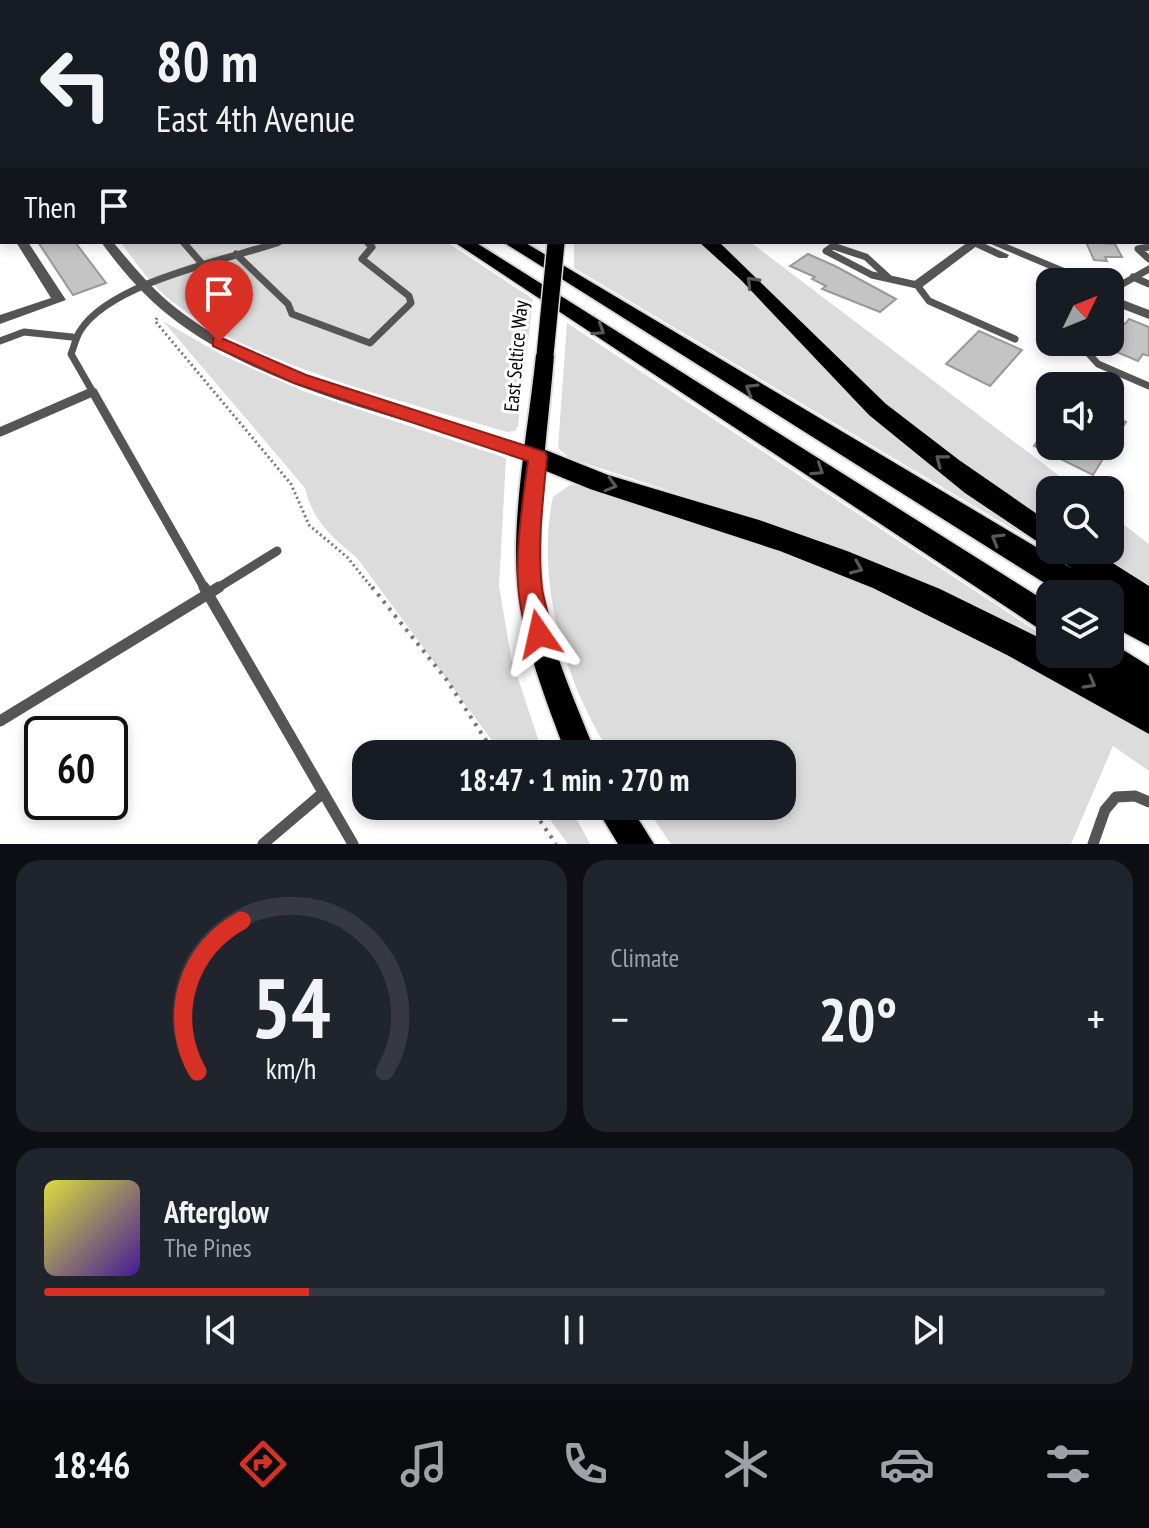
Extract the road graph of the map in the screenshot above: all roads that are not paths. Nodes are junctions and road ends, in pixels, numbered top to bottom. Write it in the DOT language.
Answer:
graph roads {
  1 [pos="23,244"];
  2 [pos="109,244"];
  3 [pos="184,244"];
  4 [pos="255,244"];
  5 [pos="274,244"];
  6 [pos="368,244"];
  7 [pos="466,244"];
  8 [pos="515,244"];
  9 [pos="556,244"];
  10 [pos="710,244"];
  11 [pos="971,244"];
  12 [pos="979,244"];
  13 [pos="997,244"];
  14 [pos="1149,247"];
  15 [pos="249,251"];
  16 [pos="236,254"];
  17 [pos="1149,259"];
  18 [pos="204,266"];
  19 [pos="1036,268"];
  20 [pos="1057,268"];
  21 [pos="1149,269"];
  22 [pos="1133,277"];
  23 [pos="890,279"];
  24 [pos="1124,284"];
  25 [pos="1149,284"];
  26 [pos="917,285"];
  27 [pos="145,288"];
  28 [pos="1124,298"];
  29 [pos="1124,302"];
  30 [pos="1149,305"];
  31 [pos="1149,315"];
  32 [pos="0,320"];
  33 [pos="72,337"];
  34 [pos="1015,339"];
  35 [pos="0,341"];
  36 [pos="1086,356"];
  37 [pos="1149,386"];
  38 [pos="92,392"];
  39 [pos="0,432"];
  40 [pos="538,457"];
  41 [pos="1036,528"];
  42 [pos="277,551"];
  43 [pos="1089,564"];
  44 [pos="1065,580"];
  45 [pos="208,594"];
  46 [pos="1149,603"];
  47 [pos="1036,612"];
  48 [pos="1124,616"];
  49 [pos="1149,631"];
  50 [pos="1123,668"];
  51 [pos="1149,685"];
  52 [pos="1149,717"];
  53 [pos="0,721"];
  54 [pos="576,740"];
  55 [pos="323,793"];
  56 [pos="1149,802"];
  57 [pos="621,820"];
  58 [pos="263,844"];
  59 [pos="353,844"];
  60 [pos="638,844"];
  61 [pos="1093,844"];
  1 -- 32 [label="street"];
  2 -- 27 [label="street"];
  3 -- 18 [label="lane"];
  4 -- 15 [label="lane"];
  5 -- 15 [label="lane"];
  6 -- 16 [label="lane"];
  7 -- 47 [label="highway, one-way"];
  44 -- 8 [label="highway, one-way"];
  9 -- 40 [label="main road, East Seltice Way, bridge"];
  41 -- 10 [label="highway, one-way"];
  11 -- 26 [label="street"];
  12 -- 19 [label="street"];
  13 -- 20 [label="street"];
  14 -- 17 [label="lane"];
  15 -- 16 [label="lane"];
  16 -- 18 [label="lane"];
  18 -- 27 [label="lane"];
  21 -- 22 [label="lane"];
  22 -- 24 [label="lane"];
  22 -- 25 [label="lane"];
  23 -- 23 [label="lane"];
  23 -- 26 [label="lane"];
  26 -- 34 [label="lane"];
  27 -- 33 [label="lane"];
  27 -- 40 [label="street"];
  28 -- 30 [label="street"];
  29 -- 31 [label="street"];
  33 -- 35 [label="lane"];
  33 -- 38 [label="lane"];
  36 -- 37 [label="lane"];
  38 -- 39 [label="lane"];
  38 -- 45 [label="lane"];
  40 -- 52 [label="highway, one-way"];
  40 -- 54 [label="main road, East Seltice Way"];
  42 -- 45 [label="lane"];
  43 -- 46 [label="highway"];
  45 -- 53 [label="lane"];
  45 -- 55 [label="lane"];
  48 -- 49 [label="highway"];
  50 -- 51 [label="highway"];
  55 -- 58 [label="lane"];
  55 -- 59 [label="lane"];
  56 -- 61 [label="lane"];
  57 -- 60 [label="main road"];
}
